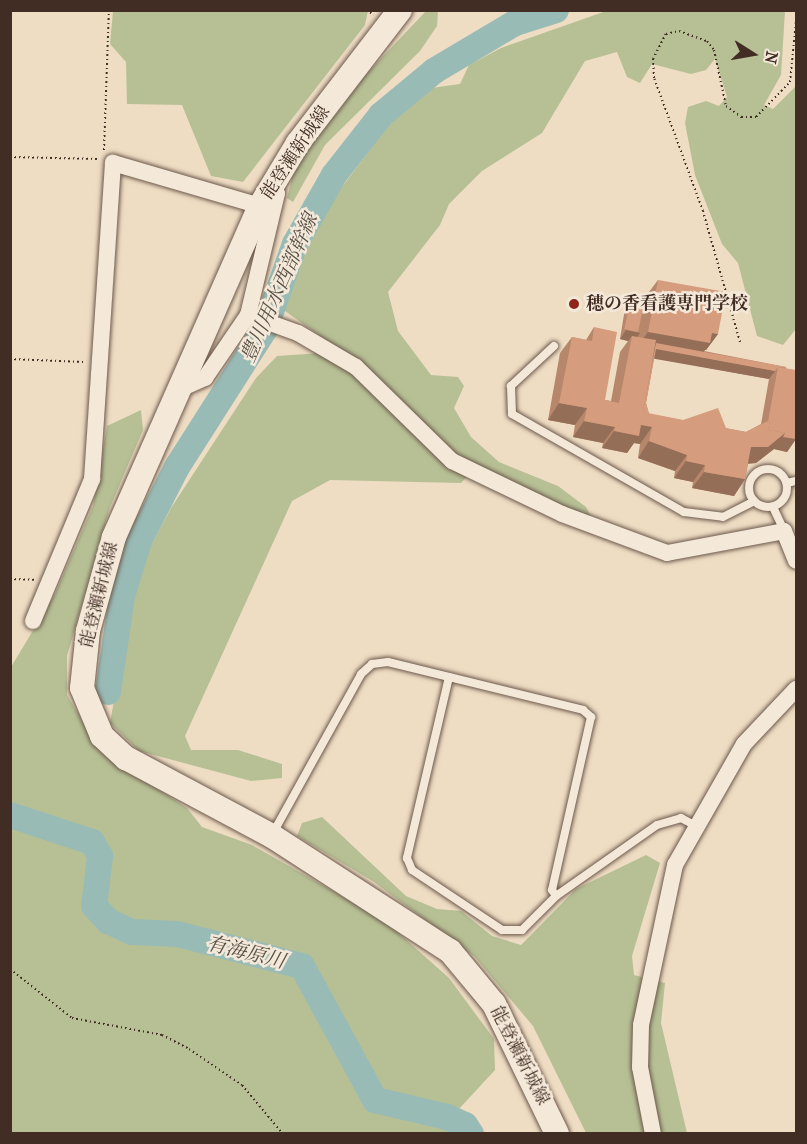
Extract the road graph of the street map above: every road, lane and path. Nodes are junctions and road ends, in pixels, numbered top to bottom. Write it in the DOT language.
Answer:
graph roads {
  1 [pos="109,10"];
  2 [pos="400,10"];
  3 [pos="796,21"];
  4 [pos="10,157"];
  5 [pos="265,197"];
  6 [pos="252,316"];
  7 [pos="740,342"];
  8 [pos="554,345"];
  9 [pos="10,359"];
  10 [pos="102,363"];
  11 [pos="178,390"];
  12 [pos="796,480"];
  13 [pos="787,483"];
  14 [pos="754,501"];
  15 [pos="773,507"];
  16 [pos="784,531"];
  17 [pos="796,561"];
  18 [pos="10,579"];
  19 [pos="46,582"];
  20 [pos="33,621"];
  21 [pos="449,677"];
  22 [pos="796,689"];
  23 [pos="694,825"];
  24 [pos="272,836"];
  25 [pos="556,896"];
  26 [pos="10,969"];
  27 [pos="284,1134"];
  28 [pos="557,1134"];
  29 [pos="653,1134"];
  1 -- 4 [label="path"];
  2 -- 5 [label="main road, 能登瀬新城線"];
  3 -- 7 [label="path"];
  5 -- 6 [label="street"];
  5 -- 10 [label="street"];
  5 -- 11 [label="main road, 能登瀬新城線"];
  6 -- 11 [label="street"];
  6 -- 16 [label="street"];
  8 -- 14 [label="lane"];
  9 -- 10 [label="path"];
  10 -- 19 [label="street"];
  11 -- 24 [label="main road, 能登瀬新城線"];
  12 -- 13 [label="lane"];
  13 -- 14 [label="lane"];
  13 -- 15 [label="lane"];
  14 -- 15 [label="lane"];
  15 -- 16 [label="lane"];
  16 -- 17 [label="street"];
  18 -- 19 [label="path"];
  19 -- 20 [label="street"];
  21 -- 24 [label="lane"];
  21 -- 25 [label="lane"];
  21 -- 25 [label="lane"];
  22 -- 23 [label="street"];
  23 -- 25 [label="lane"];
  23 -- 29 [label="street"];
  24 -- 28 [label="main road, 能登瀬新城線"];
  26 -- 27 [label="path"];
}
